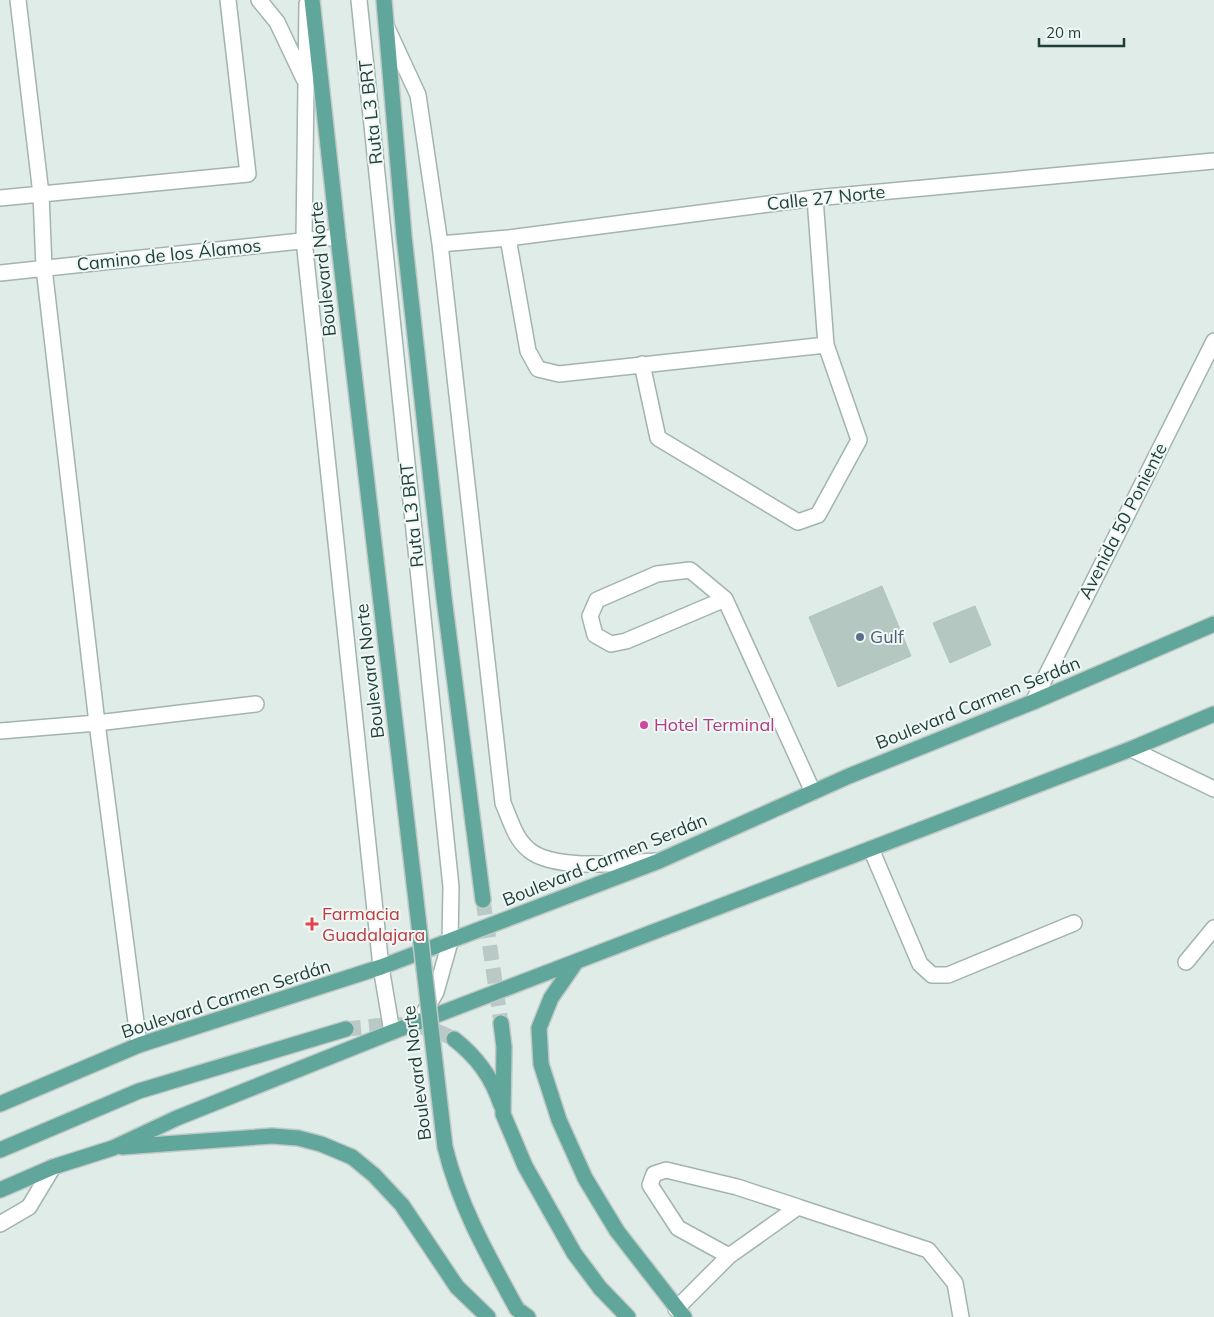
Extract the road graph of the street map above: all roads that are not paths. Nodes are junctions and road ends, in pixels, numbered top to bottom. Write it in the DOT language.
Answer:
graph roads {
  1 [pos="18,0"];
  2 [pos="228,0"];
  3 [pos="259,0"];
  4 [pos="308,0"];
  5 [pos="312,0"];
  6 [pos="359,0"];
  7 [pos="384,0"];
  8 [pos="386,24"];
  9 [pos="306,85"];
  10 [pos="324,106"];
  11 [pos="1214,161"];
  12 [pos="41,194"];
  13 [pos="0,198"];
  14 [pos="815,198"];
  15 [pos="338,237"];
  16 [pos="508,238"];
  17 [pos="304,240"];
  18 [pos="440,244"];
  19 [pos="44,268"];
  20 [pos="0,273"];
  21 [pos="1214,340"];
  22 [pos="826,345"];
  23 [pos="642,364"];
  24 [pos="725,599"];
  25 [pos="1214,624"];
  26 [pos="1033,702"];
  27 [pos="256,704"];
  28 [pos="1214,714"];
  29 [pos="97,723"];
  30 [pos="0,731"];
  31 [pos="1131,749"];
  32 [pos="1214,789"];
  33 [pos="813,792"];
  34 [pos="871,849"];
  35 [pos="658,860"];
  36 [pos="483,900"];
  37 [pos="1074,922"];
  38 [pos="1214,928"];
  39 [pos="450,942"];
  40 [pos="576,962"];
  41 [pos="1186,962"];
  42 [pos="381,967"];
  43 [pos="501,1023"];
  44 [pos="418,1024"];
  45 [pos="346,1029"];
  46 [pos="392,1032"];
  47 [pos="454,1040"];
  48 [pos="139,1045"];
  49 [pos="0,1104"];
  50 [pos="504,1114"];
  51 [pos="113,1148"];
  52 [pos="0,1150"];
  53 [pos="53,1168"];
  54 [pos="0,1190"];
  55 [pos="798,1207"];
  56 [pos="0,1224"];
  57 [pos="729,1256"];
  58 [pos="680,1313"];
  59 [pos="521,1314"];
  60 [pos="488,1317"];
  61 [pos="628,1317"];
  62 [pos="961,1317"];
  1 -- 12 [label="street"];
  2 -- 12 [label="street"];
  3 -- 9 [label="street"];
  4 -- 9 [label="street, Boulevard Norte"];
  5 -- 10 [label="main road, Boulevard Norte"];
  6 -- 39 [label="street, Ruta L3 BRT"];
  7 -- 8 [label="main road"];
  8 -- 18 [label="street"];
  8 -- 36 [label="main road"];
  9 -- 10 [label="street"];
  9 -- 17 [label="street, Boulevard Norte"];
  10 -- 15 [label="main road, Boulevard Norte"];
  11 -- 14 [label="street, Calle 27 Norte"];
  12 -- 13 [label="street"];
  12 -- 19 [label="street"];
  14 -- 16 [label="street, Calle 27 Norte"];
  14 -- 22 [label="street"];
  15 -- 17 [label="street, Camino de los Álamos"];
  15 -- 59 [label="main road, Boulevard Norte, bridge"];
  16 -- 18 [label="street, Calle 27 Norte"];
  16 -- 23 [label="street"];
  17 -- 19 [label="street, Camino de los Álamos"];
  17 -- 42 [label="street, Boulevard Norte"];
  18 -- 35 [label="street"];
  19 -- 20 [label="street, Camino de los Álamos"];
  19 -- 29 [label="street"];
  21 -- 26 [label="street, Avenida 50 Poniente"];
  22 -- 23 [label="street"];
  22 -- 23 [label="street"];
  24 -- 24 [label="street"];
  24 -- 33 [label="street"];
  25 -- 26 [label="main road, Boulevard Carmen Serdán"];
  26 -- 33 [label="main road, Boulevard Carmen Serdán"];
  27 -- 29 [label="street"];
  28 -- 31 [label="main road"];
  29 -- 30 [label="street"];
  29 -- 48 [label="street"];
  31 -- 32 [label="street"];
  31 -- 34 [label="main road"];
  33 -- 35 [label="main road, Boulevard Carmen Serdán"];
  34 -- 37 [label="street"];
  34 -- 40 [label="main road"];
  35 -- 39 [label="main road, Boulevard Carmen Serdán"];
  38 -- 41 [label="street"];
  39 -- 42 [label="main road, Boulevard Carmen Serdán"];
  39 -- 44 [label="street, Ruta L3 BRT"];
  40 -- 44 [label="main road"];
  40 -- 58 [label="main road"];
  42 -- 46 [label="street, Boulevard Norte"];
  42 -- 48 [label="main road, Boulevard Carmen Serdán"];
  43 -- 50 [label="main road"];
  44 -- 46 [label="main road"];
  45 -- 52 [label="main road"];
  46 -- 51 [label="main road"];
  47 -- 50 [label="main road"];
  48 -- 49 [label="main road, Boulevard Carmen Serdán"];
  50 -- 61 [label="main road"];
  51 -- 53 [label="main road"];
  51 -- 60 [label="main road"];
  53 -- 54 [label="main road"];
  53 -- 56 [label="street"];
  55 -- 57 [label="street"];
  55 -- 57 [label="street"];
  55 -- 62 [label="street"];
  57 -- 58 [label="street"];
}
